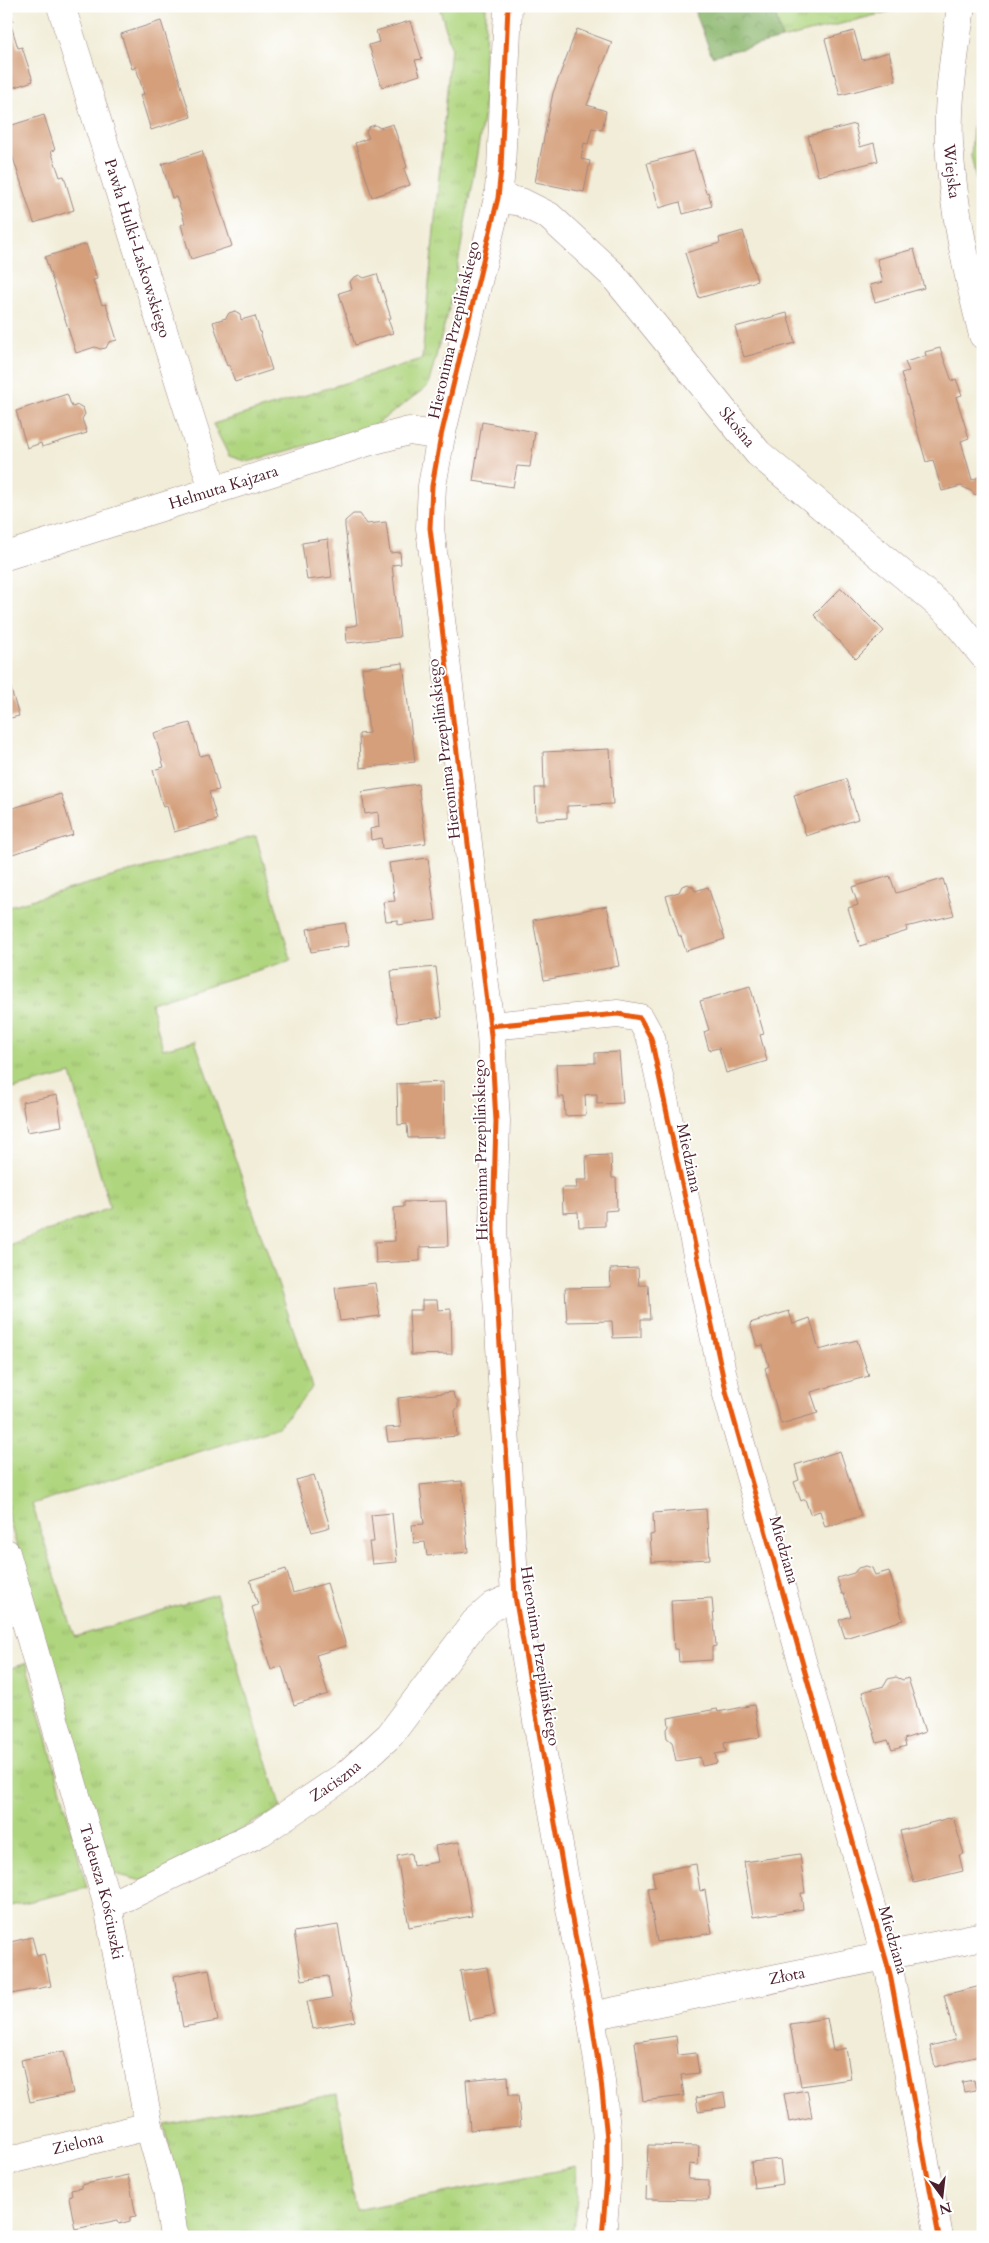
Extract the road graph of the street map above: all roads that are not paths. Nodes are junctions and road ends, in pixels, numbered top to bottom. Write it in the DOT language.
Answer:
graph roads {
  1 [pos="61,6"];
  2 [pos="508,6"];
  3 [pos="961,6"];
  4 [pos="498,198"];
  5 [pos="983,335"];
  6 [pos="441,436"];
  7 [pos="213,489"];
  8 [pos="6,556"];
  9 [pos="983,655"];
  10 [pos="490,1026"];
  11 [pos="6,1553"];
  12 [pos="515,1596"];
  13 [pos="108,1906"];
  14 [pos="983,1936"];
  15 [pos="884,1957"];
  16 [pos="591,2016"];
  17 [pos="149,2126"];
  18 [pos="6,2161"];
  19 [pos="174,2237"];
  20 [pos="602,2237"];
  21 [pos="939,2237"];
  1 -- 7 [label="street, Pawła Hulki-Laskowskiego"];
  2 -- 4 [label="street, Hieronima Przepilińskiego"];
  3 -- 5 [label="street, Wiejska"];
  4 -- 6 [label="street, Hieronima Przepilińskiego"];
  4 -- 9 [label="street, Skośna"];
  6 -- 7 [label="street, Helmuta Kajzara"];
  6 -- 10 [label="street, Hieronima Przepilińskiego"];
  7 -- 8 [label="street, Helmuta Kajzara"];
  10 -- 12 [label="street, Hieronima Przepilińskiego"];
  10 -- 15 [label="street, Miedziana"];
  11 -- 13 [label="street, Tadeusza Kościuszki"];
  12 -- 13 [label="street, Zaciszna"];
  12 -- 16 [label="street, Hieronima Przepilińskiego"];
  13 -- 17 [label="street, Tadeusza Kościuszki"];
  14 -- 15 [label="street, Złota"];
  15 -- 16 [label="street, Złota"];
  15 -- 21 [label="street, Miedziana"];
  16 -- 20 [label="street, Hieronima Przepilińskiego"];
  17 -- 18 [label="street, Zielona"];
  17 -- 19 [label="street, Tadeusza Kościuszki"];
}
